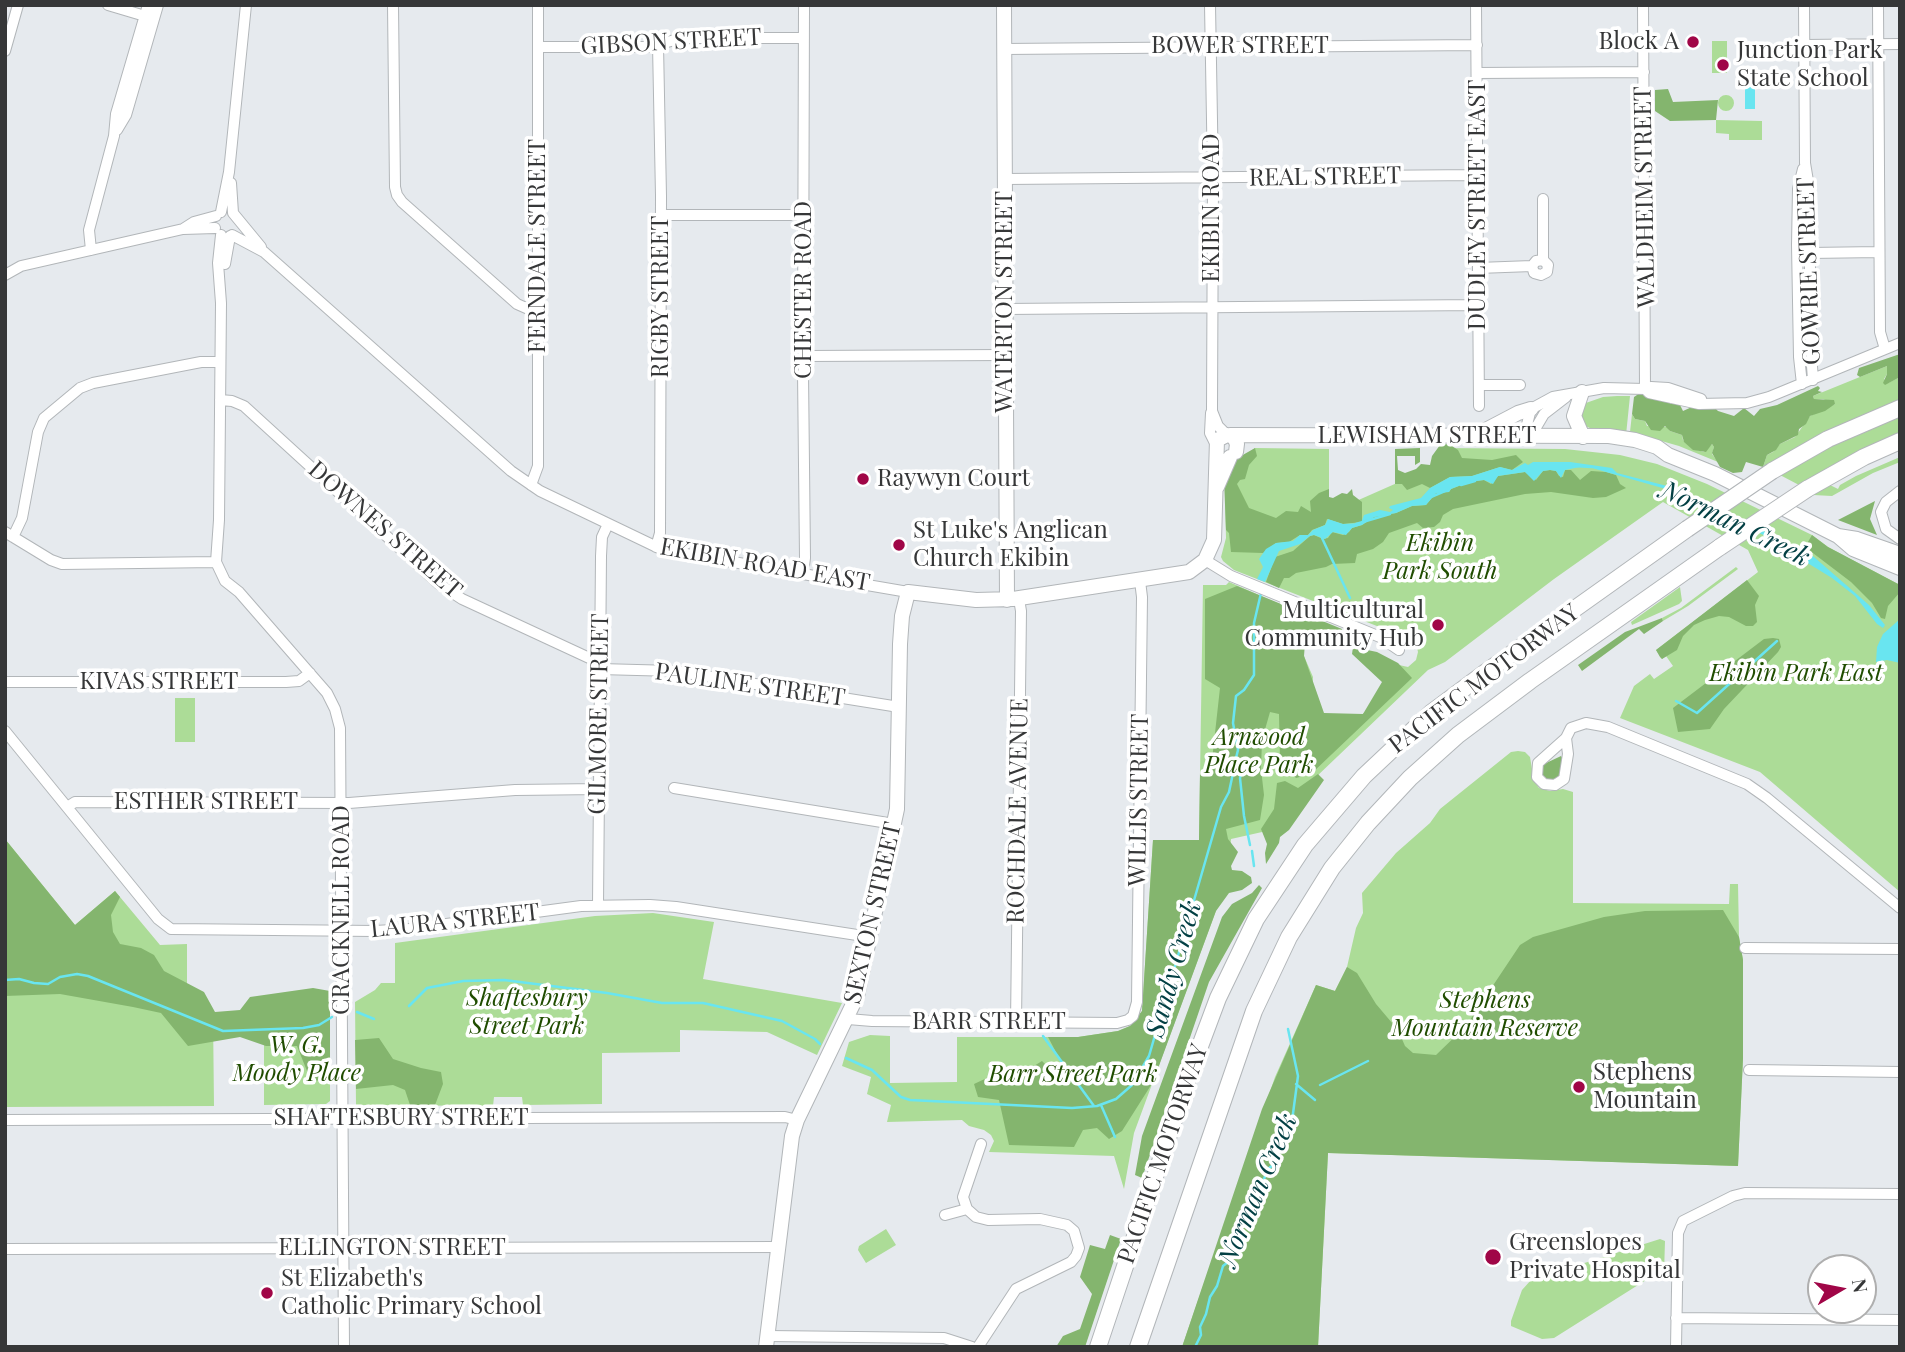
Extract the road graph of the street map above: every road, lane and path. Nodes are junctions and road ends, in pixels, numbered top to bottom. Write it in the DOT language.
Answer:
graph roads {
  1 [pos="18,5"];
  2 [pos="108,5"];
  3 [pos="158,5"];
  4 [pos="246,5"];
  5 [pos="393,5"];
  6 [pos="538,5"];
  7 [pos="804,5"];
  8 [pos="1004,5"];
  9 [pos="1210,5"];
  10 [pos="1476,5"];
  11 [pos="1643,5"];
  12 [pos="1804,5"];
  13 [pos="1878,5"];
  14 [pos="147,10"];
  15 [pos="804,38"];
  16 [pos="1878,44"];
  17 [pos="1900,44"];
  18 [pos="659,45"];
  19 [pos="1477,45"];
  20 [pos="1805,45"];
  21 [pos="1210,46"];
  22 [pos="538,47"];
  23 [pos="1004,49"];
  24 [pos="5,51"];
  25 [pos="1644,72"];
  26 [pos="1477,74"];
  27 [pos="114,136"];
  28 [pos="1805,163"];
  29 [pos="229,172"];
  30 [pos="1477,175"];
  31 [pos="1213,178"];
  32 [pos="1005,179"];
  33 [pos="1543,199"];
  34 [pos="219,214"];
  35 [pos="661,215"];
  36 [pos="804,215"];
  37 [pos="236,217"];
  38 [pos="183,229"];
  39 [pos="224,234"];
  40 [pos="91,250"];
  41 [pos="1879,252"];
  42 [pos="264,253"];
  43 [pos="1810,253"];
  44 [pos="1478,268"];
  45 [pos="5,275"];
  46 [pos="1478,305"];
  47 [pos="1212,307"];
  48 [pos="1005,309"];
  49 [pos="538,310"];
  50 [pos="1900,343"];
  51 [pos="1885,349"];
  52 [pos="1006,355"];
  53 [pos="807,356"];
  54 [pos="220,362"];
  55 [pos="1808,382"];
  56 [pos="1479,385"];
  57 [pos="1520,385"];
  58 [pos="1645,389"];
  59 [pos="1582,392"];
  60 [pos="1566,397"];
  61 [pos="220,400"];
  62 [pos="1479,406"];
  63 [pos="1900,408"];
  64 [pos="1531,410"];
  65 [pos="1477,435"];
  66 [pos="1527,436"];
  67 [pos="1583,437"];
  68 [pos="1900,441"];
  69 [pos="1226,445"];
  70 [pos="531,485"];
  71 [pos="1900,491"];
  72 [pos="219,520"];
  73 [pos="608,524"];
  74 [pos="9,534"];
  75 [pos="1838,536"];
  76 [pos="1900,539"];
  77 [pos="656,547"];
  78 [pos="1900,554"];
  79 [pos="1205,560"];
  80 [pos="216,562"];
  81 [pos="1900,568"];
  82 [pos="803,574"];
  83 [pos="1140,581"];
  84 [pos="239,592"];
  85 [pos="908,592"];
  86 [pos="1013,599"];
  87 [pos="1399,649"];
  88 [pos="600,666"];
  89 [pos="310,673"];
  90 [pos="5,682"];
  91 [pos="899,707"];
  92 [pos="5,731"];
  93 [pos="1566,738"];
  94 [pos="599,789"];
  95 [pos="674,789"];
  96 [pos="341,803"];
  97 [pos="67,807"];
  98 [pos="894,824"];
  99 [pos="598,905"];
  100 [pos="1900,908"];
  101 [pos="343,932"];
  102 [pos="870,937"];
  103 [pos="1745,948"];
  104 [pos="1900,949"];
  105 [pos="1130,1018"];
  106 [pos="848,1019"];
  107 [pos="1016,1023"];
  108 [pos="1749,1070"];
  109 [pos="1900,1072"];
  110 [pos="344,1117"];
  111 [pos="5,1120"];
  112 [pos="797,1120"];
  113 [pos="981,1144"];
  114 [pos="1900,1194"];
  115 [pos="967,1209"];
  116 [pos="944,1215"];
  117 [pos="344,1247"];
  118 [pos="779,1247"];
  119 [pos="5,1249"];
  120 [pos="1676,1318"];
  121 [pos="1900,1320"];
  122 [pos="767,1341"];
  123 [pos="344,1347"];
  124 [pos="972,1347"];
  125 [pos="978,1347"];
  126 [pos="1098,1347"];
  127 [pos="1138,1347"];
  128 [pos="1676,1347"];
  1 -- 24 [label="street"];
  2 -- 14 [label="street"];
  3 -- 27 [label="street"];
  4 -- 29 [label="street"];
  5 -- 49 [label="street"];
  6 -- 22 [label="street, FERNDALE STREET"];
  7 -- 15 [label="street, CHESTER ROAD"];
  8 -- 23 [label="main road, WATERTON STREET"];
  9 -- 21 [label="street, EKIBIN ROAD"];
  10 -- 19 [label="street, DUDLEY STREET EAST"];
  11 -- 25 [label="street, WALDHEIM STREET"];
  12 -- 20 [label="street, GOWRIE STREET"];
  13 -- 16 [label="street"];
  14 -- 27 [label="street"];
  15 -- 18 [label="street, GIBSON STREET"];
  15 -- 36 [label="street, CHESTER ROAD"];
  16 -- 17 [label="street"];
  16 -- 20 [label="street"];
  16 -- 41 [label="street"];
  18 -- 22 [label="street, GIBSON STREET"];
  18 -- 35 [label="street, RIGBY STREET"];
  19 -- 21 [label="street, BOWER STREET"];
  19 -- 26 [label="street, DUDLEY STREET EAST"];
  20 -- 28 [label="street, GOWRIE STREET"];
  21 -- 23 [label="street, BOWER STREET"];
  21 -- 31 [label="street, EKIBIN ROAD"];
  22 -- 49 [label="street, FERNDALE STREET"];
  23 -- 32 [label="main road, WATERTON STREET"];
  25 -- 26 [label="street"];
  25 -- 58 [label="street, WALDHEIM STREET"];
  26 -- 30 [label="street, DUDLEY STREET EAST"];
  27 -- 40 [label="street"];
  28 -- 43 [label="street, GOWRIE STREET"];
  28 -- 55 [label="street, GOWRIE STREET"];
  29 -- 34 [label="street"];
  29 -- 37 [label="street"];
  30 -- 31 [label="street, REAL STREET"];
  30 -- 44 [label="street, DUDLEY STREET EAST"];
  31 -- 32 [label="street, REAL STREET"];
  31 -- 47 [label="street, EKIBIN ROAD"];
  32 -- 48 [label="main road, WATERTON STREET"];
  33 -- 44 [label="street"];
  34 -- 37 [label="street"];
  34 -- 38 [label="street"];
  34 -- 39 [label="street, CRACKNELL ROAD"];
  35 -- 36 [label="street"];
  35 -- 77 [label="street, RIGBY STREET"];
  36 -- 53 [label="street, CHESTER ROAD"];
  37 -- 39 [label="street"];
  37 -- 42 [label="street, EKIBIN ROAD EAST"];
  38 -- 39 [label="street"];
  38 -- 40 [label="street"];
  39 -- 42 [label="street, EKIBIN ROAD EAST"];
  39 -- 54 [label="street, CRACKNELL ROAD"];
  40 -- 45 [label="street"];
  41 -- 43 [label="street"];
  41 -- 51 [label="street"];
  42 -- 70 [label="street, EKIBIN ROAD EAST"];
  43 -- 55 [label="street, GOWRIE STREET"];
  44 -- 46 [label="street, DUDLEY STREET EAST"];
  46 -- 47 [label="street"];
  46 -- 56 [label="street, DUDLEY STREET EAST"];
  47 -- 48 [label="street"];
  47 -- 69 [label="street, EKIBIN ROAD"];
  48 -- 52 [label="main road, WATERTON STREET"];
  49 -- 70 [label="street, FERNDALE STREET"];
  50 -- 51 [label="street"];
  51 -- 55 [label="street"];
  52 -- 53 [label="street"];
  52 -- 86 [label="main road, WATERTON STREET"];
  53 -- 82 [label="street, CHESTER ROAD"];
  54 -- 61 [label="street, CRACKNELL ROAD"];
  54 -- 74 [label="street"];
  55 -- 58 [label="street"];
  56 -- 57 [label="street"];
  56 -- 62 [label="street, DUDLEY STREET EAST"];
  58 -- 59 [label="street"];
  59 -- 60 [label="street"];
  59 -- 67 [label="main road"];
  60 -- 64 [label="street"];
  60 -- 66 [label="street"];
  61 -- 72 [label="street, CRACKNELL ROAD"];
  61 -- 88 [label="street, DOWNES STREET"];
  63 -- 126 [label="highway, PACIFIC MOTORWAY, bridge"];
  64 -- 65 [label="main road"];
  64 -- 66 [label="street"];
  65 -- 66 [label="main road, LEWISHAM STREET"];
  65 -- 69 [label="main road, LEWISHAM STREET"];
  66 -- 67 [label="main road, LEWISHAM STREET"];
  67 -- 75 [label="main road, LEWISHAM STREET"];
  68 -- 127 [label="highway, PACIFIC MOTORWAY, bridge"];
  69 -- 79 [label="main road"];
  70 -- 73 [label="street, EKIBIN ROAD EAST"];
  71 -- 76 [label="street"];
  72 -- 80 [label="street, CRACKNELL ROAD"];
  72 -- 84 [label="street, CRACKNELL ROAD"];
  73 -- 77 [label="street, EKIBIN ROAD EAST"];
  73 -- 88 [label="street, GILMORE STREET"];
  74 -- 80 [label="street"];
  75 -- 78 [label="main road"];
  75 -- 81 [label="main road"];
  77 -- 82 [label="street, EKIBIN ROAD EAST"];
  79 -- 83 [label="main road, EKIBIN ROAD EAST"];
  79 -- 87 [label="street"];
  80 -- 84 [label="street, CRACKNELL ROAD"];
  82 -- 85 [label="street, EKIBIN ROAD EAST"];
  83 -- 86 [label="main road, EKIBIN ROAD EAST"];
  83 -- 105 [label="street, WILLIS STREET"];
  84 -- 89 [label="street, CRACKNELL ROAD"];
  85 -- 86 [label="main road, EKIBIN ROAD EAST"];
  85 -- 91 [label="main road, SEXTON STREET"];
  86 -- 107 [label="street, ROCHDALE AVENUE"];
  88 -- 91 [label="street, PAULINE STREET"];
  88 -- 94 [label="street, GILMORE STREET"];
  89 -- 90 [label="street, KIVAS STREET"];
  89 -- 96 [label="street, CRACKNELL ROAD"];
  91 -- 98 [label="main road, SEXTON STREET"];
  92 -- 97 [label="street, LAURA STREET"];
  93 -- 100 [label="street"];
  94 -- 96 [label="street, ESTHER STREET"];
  94 -- 99 [label="street, GILMORE STREET"];
  95 -- 98 [label="street"];
  96 -- 97 [label="street, ESTHER STREET"];
  96 -- 101 [label="street, CRACKNELL ROAD"];
  97 -- 101 [label="street, LAURA STREET"];
  98 -- 102 [label="main road, SEXTON STREET"];
  99 -- 101 [label="street, LAURA STREET"];
  99 -- 102 [label="street, LAURA STREET"];
  101 -- 110 [label="street, CRACKNELL ROAD"];
  102 -- 106 [label="main road, SEXTON STREET"];
  103 -- 104 [label="street"];
  105 -- 107 [label="street, BARR STREET"];
  106 -- 107 [label="street, BARR STREET"];
  106 -- 112 [label="main road, SEXTON STREET"];
  108 -- 109 [label="street"];
  110 -- 111 [label="street, SHAFTESBURY STREET"];
  110 -- 112 [label="street, SHAFTESBURY STREET"];
  110 -- 117 [label="street, CRACKNELL ROAD"];
  112 -- 118 [label="main road, SEXTON STREET"];
  113 -- 115 [label="street"];
  114 -- 120 [label="street"];
  115 -- 116 [label="street"];
  115 -- 125 [label="street"];
  117 -- 118 [label="street, ELLINGTON STREET"];
  117 -- 119 [label="street, ELLINGTON STREET"];
  117 -- 123 [label="street, CRACKNELL ROAD"];
  118 -- 122 [label="main road, SEXTON STREET"];
  120 -- 121 [label="street"];
  120 -- 128 [label="street"];
  122 -- 124 [label="street"];
}
